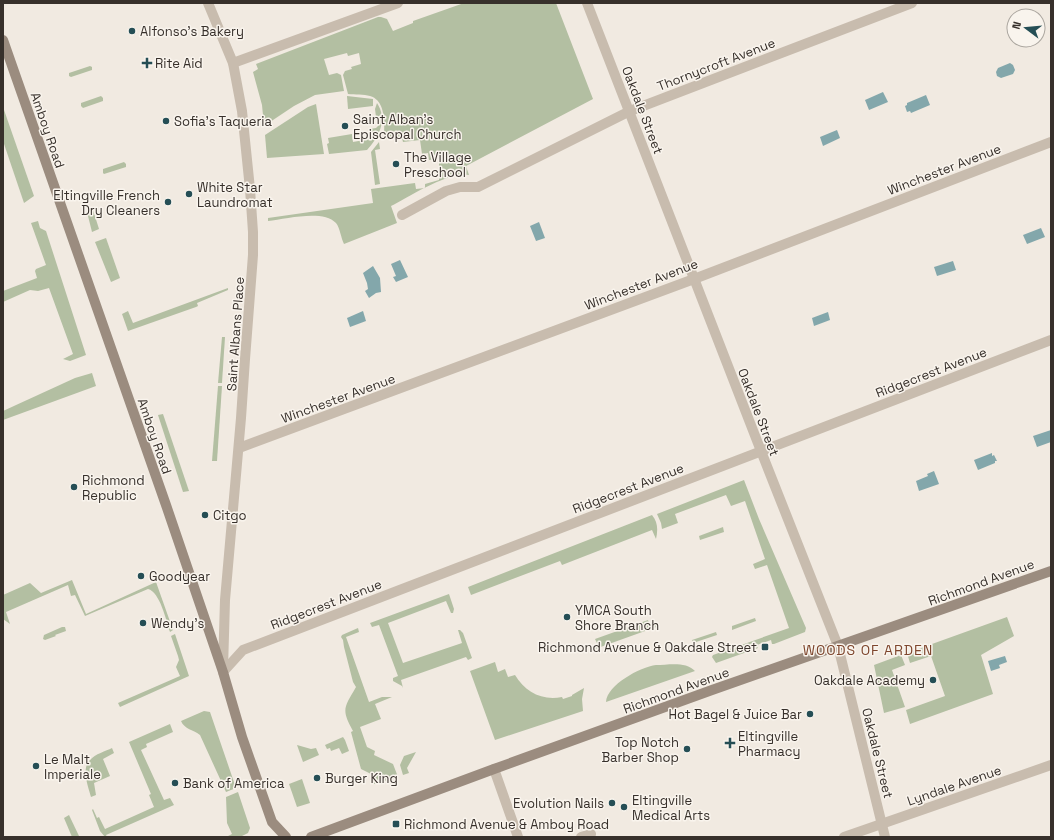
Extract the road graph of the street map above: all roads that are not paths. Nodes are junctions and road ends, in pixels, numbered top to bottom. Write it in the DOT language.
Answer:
graph roads {
  1 [pos="208,3"];
  2 [pos="398,3"];
  3 [pos="587,3"];
  4 [pos="912,3"];
  5 [pos="3,40"];
  6 [pos="233,63"];
  7 [pos="630,111"];
  8 [pos="1051,142"];
  9 [pos="402,215"];
  10 [pos="694,279"];
  11 [pos="1051,340"];
  12 [pos="239,448"];
  13 [pos="761,451"];
  14 [pos="1051,571"];
  15 [pos="838,646"];
  16 [pos="223,672"];
  17 [pos="1051,766"];
  18 [pos="494,769"];
  19 [pos="882,824"];
  20 [pos="286,837"];
  21 [pos="311,837"];
  22 [pos="518,837"];
  23 [pos="844,837"];
  24 [pos="885,837"];
  1 -- 6 [label="street, Saint Albans Place"];
  2 -- 6 [label="street"];
  3 -- 7 [label="street, Oakdale Street"];
  4 -- 7 [label="street, Thornycroft Avenue"];
  5 -- 16 [label="main road, Amboy Road"];
  6 -- 12 [label="street, Saint Albans Place"];
  7 -- 9 [label="street, Thornycroft Avenue"];
  7 -- 10 [label="street, Oakdale Street"];
  8 -- 10 [label="street, Winchester Avenue"];
  10 -- 12 [label="street, Winchester Avenue"];
  10 -- 13 [label="street, Oakdale Street"];
  11 -- 13 [label="street, Ridgecrest Avenue"];
  12 -- 16 [label="street, Saint Albans Place"];
  13 -- 15 [label="street, Oakdale Street"];
  13 -- 16 [label="street, Ridgecrest Avenue"];
  14 -- 15 [label="main road, Richmond Avenue"];
  15 -- 18 [label="main road, Richmond Avenue"];
  15 -- 19 [label="street, Oakdale Street"];
  16 -- 20 [label="main road, Amboy Road"];
  17 -- 19 [label="street, Lyndale Avenue"];
  18 -- 21 [label="main road, Richmond Avenue"];
  18 -- 22 [label="street"];
  19 -- 23 [label="street, Lyndale Avenue"];
  19 -- 24 [label="street, Oakdale Street"];
}
